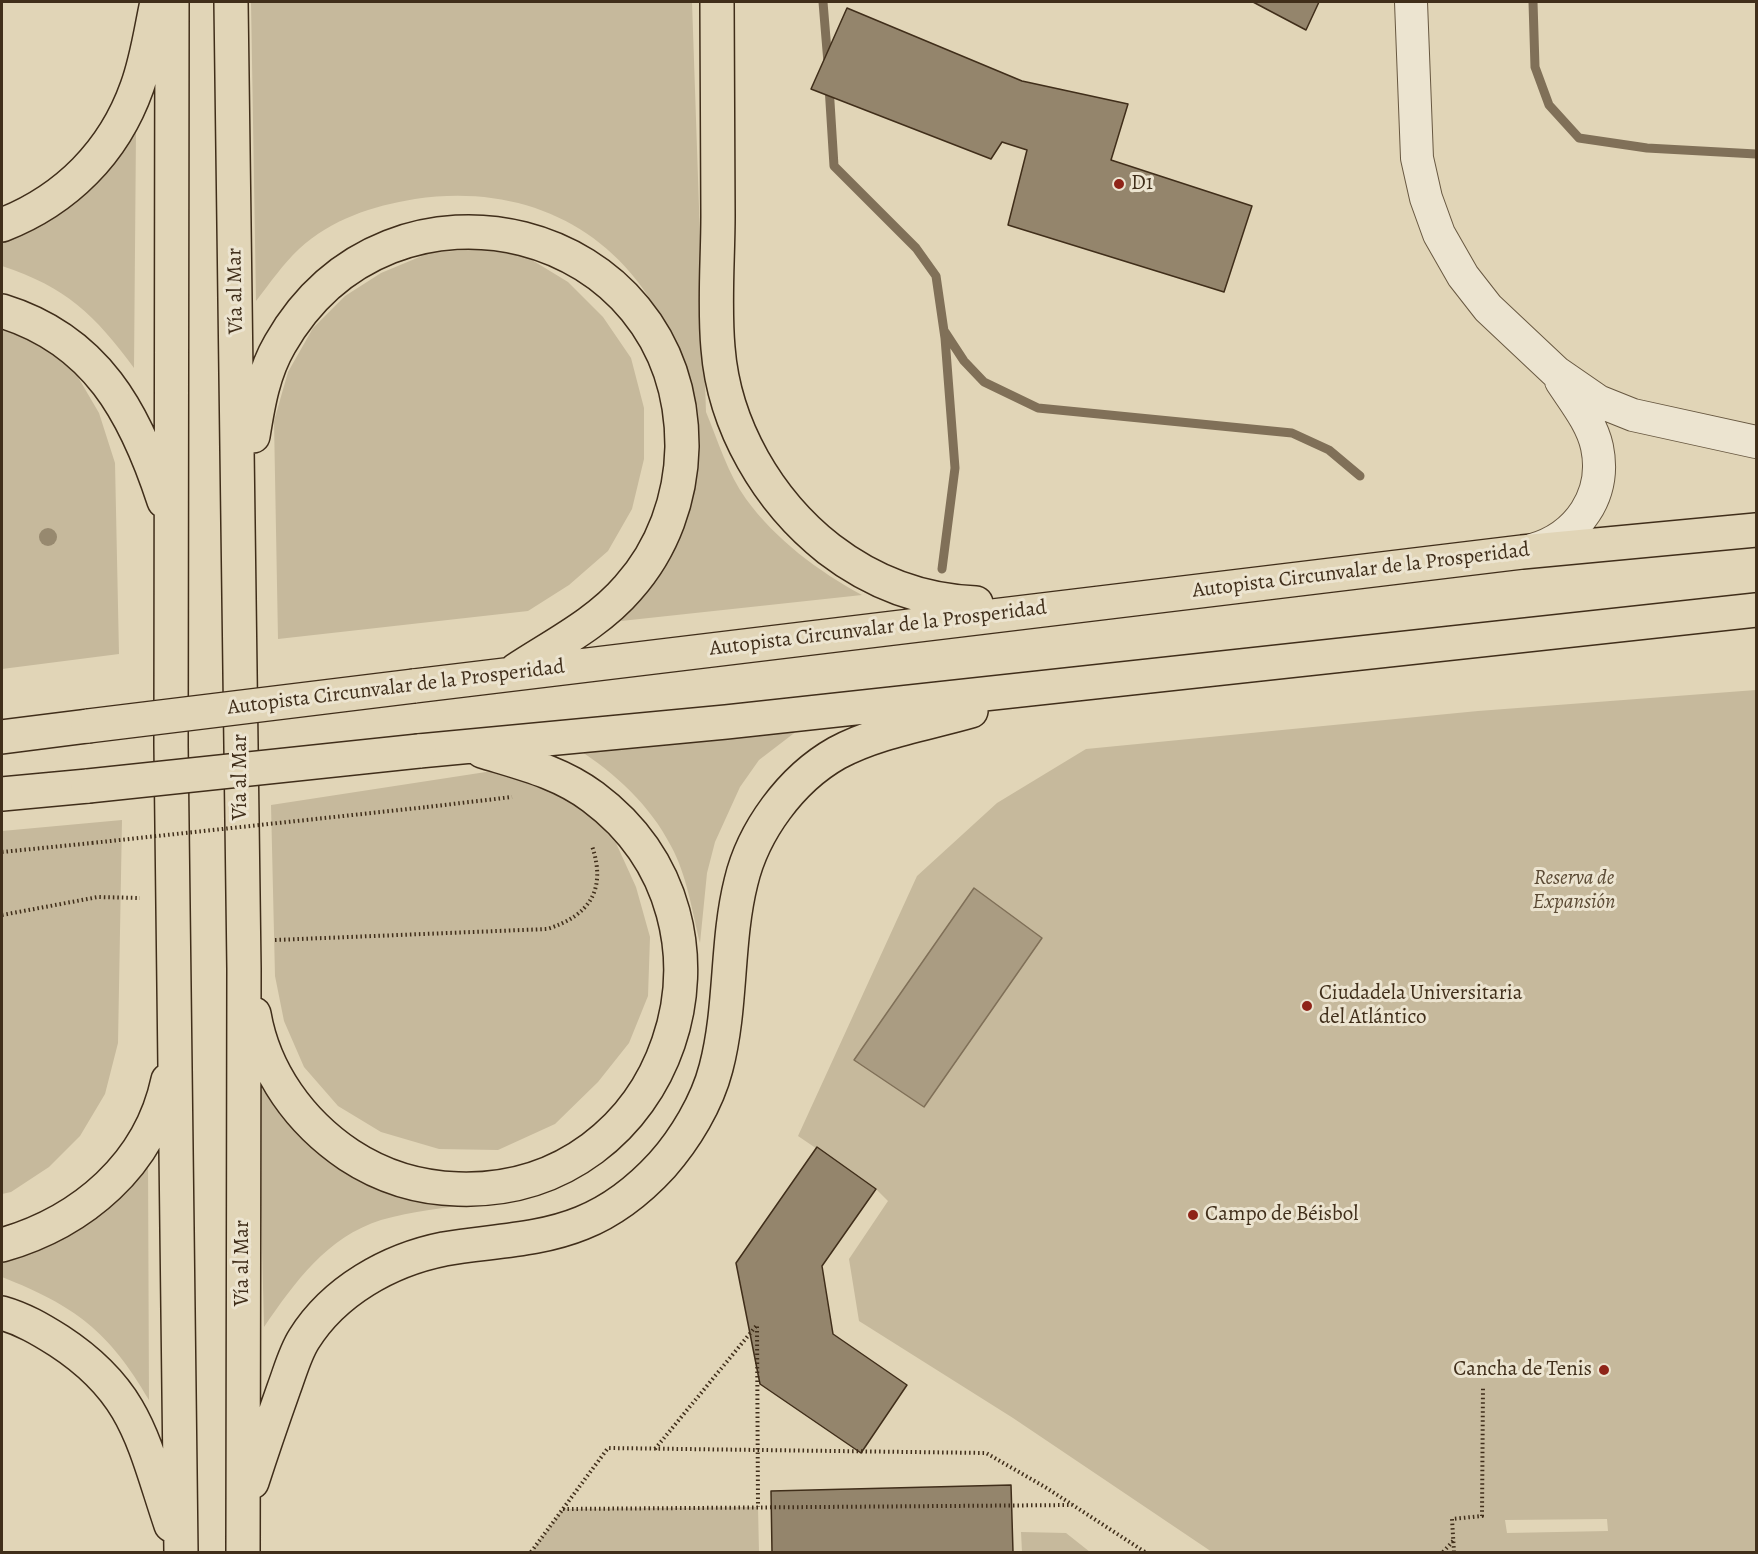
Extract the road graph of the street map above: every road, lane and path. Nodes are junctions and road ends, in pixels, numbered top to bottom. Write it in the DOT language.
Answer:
graph roads {
  1 [pos="157,2"];
  2 [pos="172,2"];
  3 [pos="231,2"];
  4 [pos="717,2"];
  5 [pos="1411,2"];
  6 [pos="2,225"];
  7 [pos="2,311"];
  8 [pos="1556,372"];
  9 [pos="1756,442"];
  10 [pos="240,506"];
  11 [pos="172,525"];
  12 [pos="1756,530"];
  13 [pos="1522,552"];
  14 [pos="1069,605"];
  15 [pos="1756,610"];
  16 [pos="510,674"];
  17 [pos="1062,685"];
  18 [pos="2,737"];
  19 [pos="469,746"];
  20 [pos="2,795"];
  21 [pos="522,799"];
  22 [pos="590,839"];
  23 [pos="2,852"];
  24 [pos="173,900"];
  25 [pos="2,915"];
  26 [pos="244,955"];
  27 [pos="175,1028"];
  28 [pos="2,1245"];
  29 [pos="2,1313"];
  30 [pos="1483,1386"];
  31 [pos="655,1449"];
  32 [pos="758,1451"];
  33 [pos="1073,1504"];
  34 [pos="759,1507"];
  35 [pos="563,1509"];
  36 [pos="242,1510"];
  37 [pos="1454,1540"];
  38 [pos="181,1552"];
  39 [pos="243,1552"];
  40 [pos="531,1552"];
  41 [pos="1145,1552"];
  42 [pos="1443,1552"];
  43 [pos="1454,1552"];
  1 -- 6 [label="highway"];
  2 -- 11 [label="highway"];
  3 -- 10 [label="highway, Vía al Mar"];
  4 -- 14 [label="highway"];
  5 -- 8 [label="street"];
  7 -- 11 [label="highway"];
  8 -- 9 [label="street"];
  8 -- 13 [label="street"];
  10 -- 16 [label="highway"];
  10 -- 26 [label="highway, Vía al Mar"];
  11 -- 24 [label="highway"];
  12 -- 13 [label="highway, Autopista Circunvalar de la Prosperidad"];
  13 -- 14 [label="highway, Autopista Circunvalar de la Prosperidad"];
  14 -- 16 [label="highway, Autopista Circunvalar de la Prosperidad"];
  15 -- 17 [label="highway"];
  16 -- 18 [label="highway, Autopista Circunvalar de la Prosperidad, bridge"];
  17 -- 19 [label="highway"];
  17 -- 36 [label="highway"];
  19 -- 20 [label="highway, bridge"];
  19 -- 26 [label="highway"];
  21 -- 23 [label="path, bridge"];
  22 -- 26 [label="path"];
  24 -- 25 [label="path"];
  24 -- 27 [label="highway"];
  26 -- 36 [label="highway, Vía al Mar"];
  27 -- 28 [label="highway"];
  27 -- 38 [label="highway"];
  29 -- 38 [label="highway"];
  30 -- 37 [label="path"];
  31 -- 32 [label="path"];
  31 -- 32 [label="path"];
  31 -- 35 [label="path"];
  32 -- 33 [label="path"];
  32 -- 34 [label="path"];
  33 -- 34 [label="path"];
  33 -- 41 [label="path"];
  34 -- 35 [label="path"];
  35 -- 40 [label="path"];
  36 -- 39 [label="highway, Vía al Mar"];
  37 -- 42 [label="path"];
  37 -- 43 [label="path"];
}
